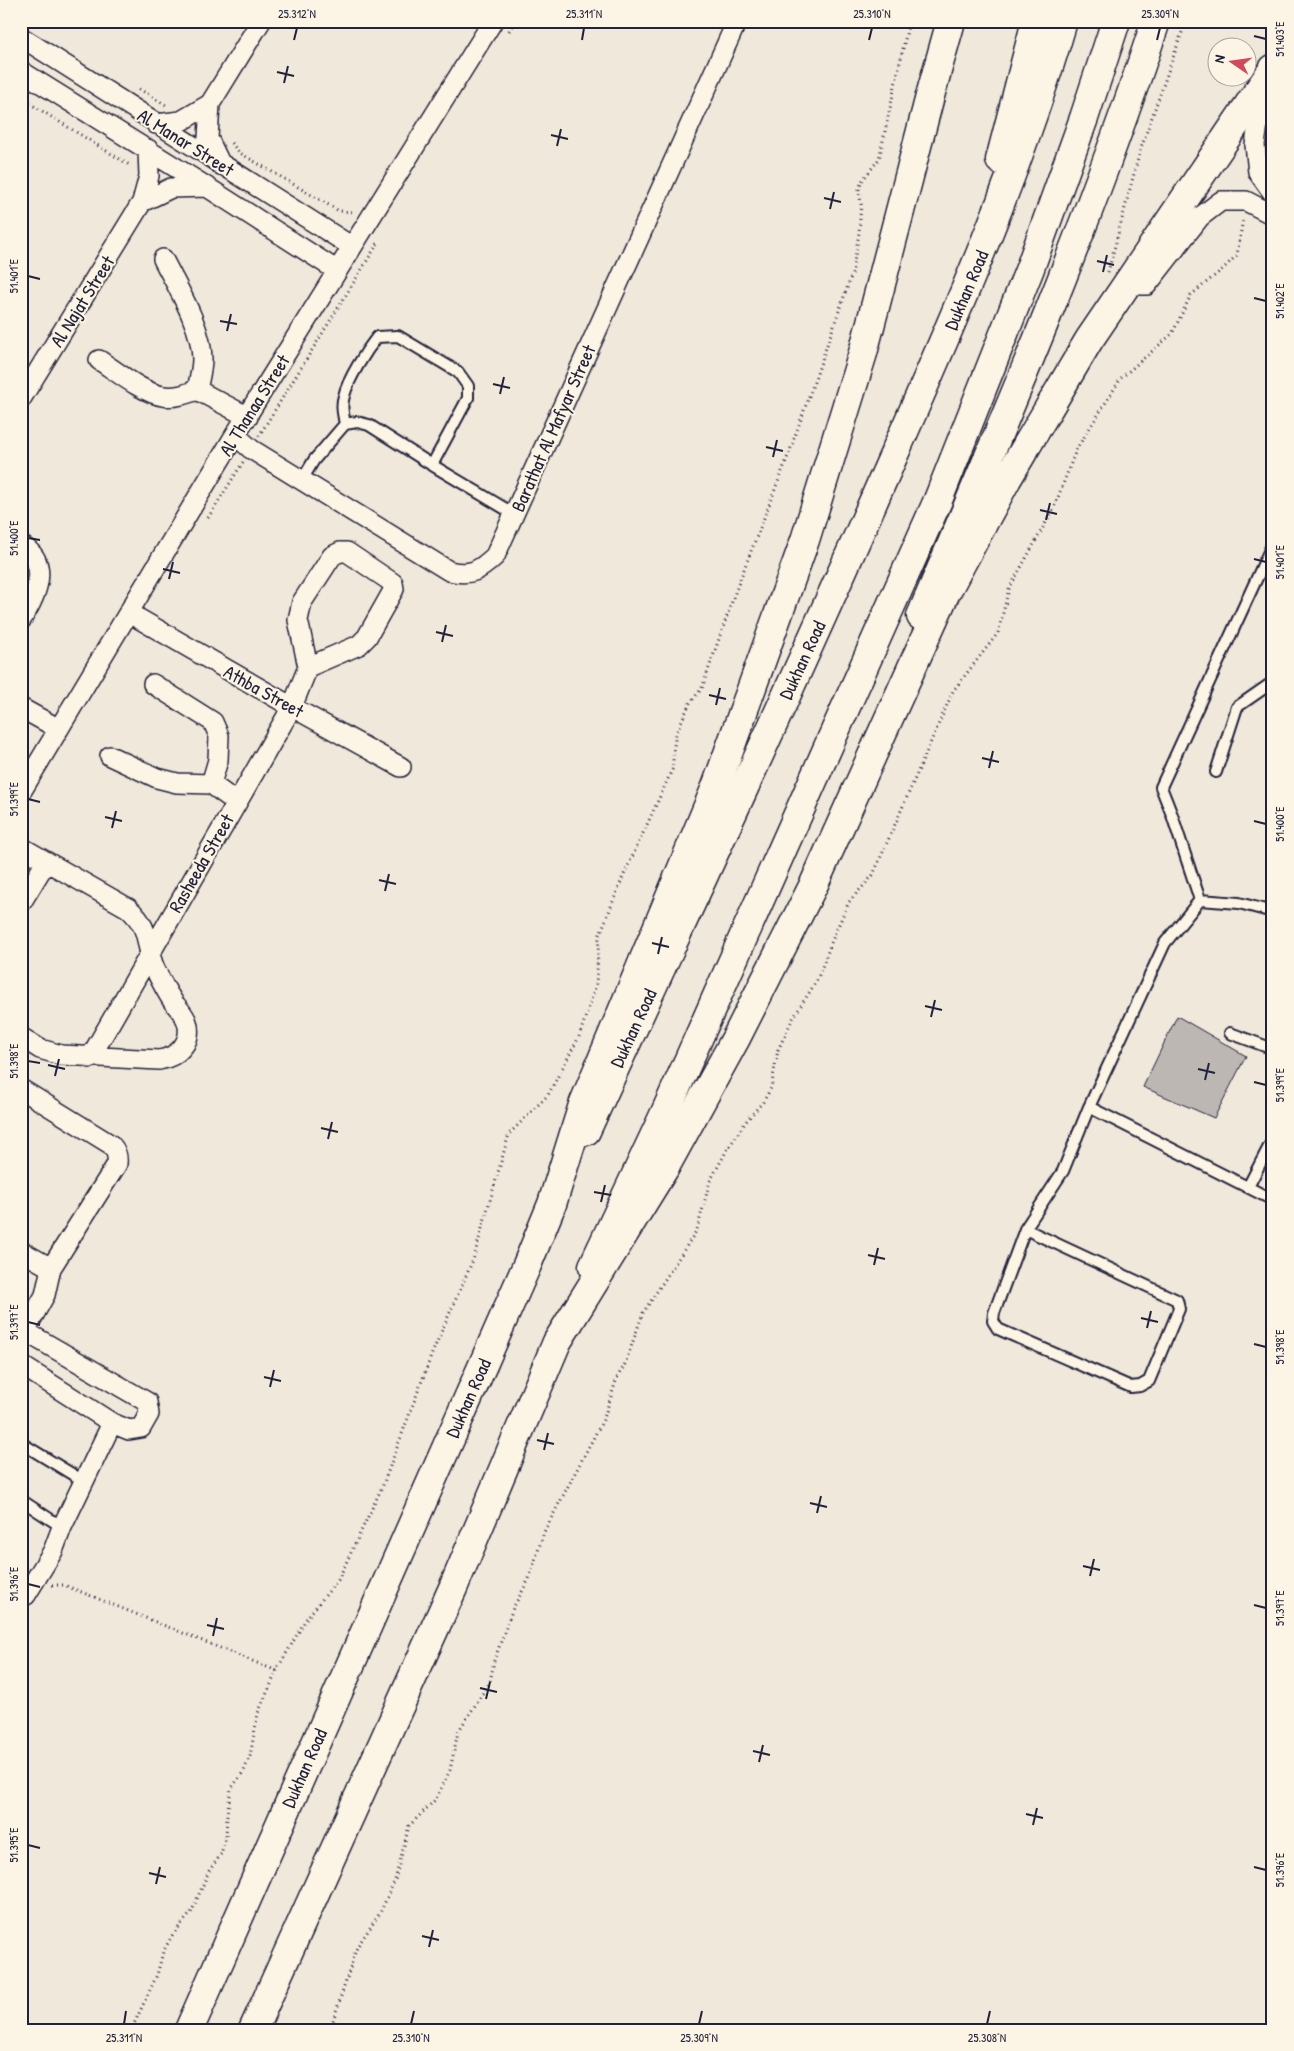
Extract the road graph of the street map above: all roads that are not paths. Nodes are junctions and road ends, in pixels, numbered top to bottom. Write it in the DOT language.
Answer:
graph roads {
  1 [pos="261,21"];
  2 [pos="493,21"];
  3 [pos="737,21"];
  4 [pos="951,21"];
  5 [pos="1036,21"];
  6 [pos="1063,21"];
  7 [pos="1116,21"];
  8 [pos="1156,21"];
  9 [pos="21,38"];
  10 [pos="1273,69"];
  11 [pos="21,72"];
  12 [pos="1273,96"];
  13 [pos="210,104"];
  14 [pos="156,124"];
  15 [pos="148,150"];
  16 [pos="221,165"];
  17 [pos="207,187"];
  18 [pos="1273,193"];
  19 [pos="142,202"];
  20 [pos="1273,215"];
  21 [pos="351,246"];
  22 [pos="163,259"];
  23 [pos="336,270"];
  24 [pos="1117,279"];
  25 [pos="962,301"];
  26 [pos="99,360"];
  27 [pos="197,390"];
  28 [pos="21,399"];
  29 [pos="248,417"];
  30 [pos="345,424"];
  31 [pos="235,435"];
  32 [pos="432,465"];
  33 [pos="302,480"];
  34 [pos="514,514"];
  35 [pos="1273,543"];
  36 [pos="21,545"];
  37 [pos="129,613"];
  38 [pos="21,620"];
  39 [pos="308,667"];
  40 [pos="1273,682"];
  41 [pos="153,684"];
  42 [pos="292,707"];
  43 [pos="21,708"];
  44 [pos="59,729"];
  45 [pos="110,756"];
  46 [pos="401,767"];
  47 [pos="866,768"];
  48 [pos="1216,772"];
  49 [pos="211,784"];
  50 [pos="26,797"];
  51 [pos="236,802"];
  52 [pos="21,848"];
  53 [pos="46,862"];
  54 [pos="1200,900"];
  55 [pos="21,903"];
  56 [pos="1273,912"];
  57 [pos="149,954"];
  58 [pos="1230,1033"];
  59 [pos="21,1037"];
  60 [pos="1273,1049"];
  61 [pos="90,1058"];
  62 [pos="21,1089"];
  63 [pos="1089,1107"];
  64 [pos="1273,1139"];
  65 [pos="1248,1187"];
  66 [pos="1273,1200"];
  67 [pos="552,1204"];
  68 [pos="1025,1229"];
  69 [pos="21,1250"];
  70 [pos="51,1268"];
  71 [pos="22,1332"];
  72 [pos="557,1342"];
  73 [pos="21,1365"];
  74 [pos="112,1423"];
  75 [pos="21,1443"];
  76 [pos="84,1482"];
  77 [pos="21,1500"];
  78 [pos="62,1527"];
  79 [pos="23,1594"];
  80 [pos="189,2030"];
  81 [pos="253,2030"];
  1 -- 13 [label="street"];
  2 -- 21 [label="street, Al Thanaa Street"];
  3 -- 34 [label="street, Barathat Al Mafyar Street"];
  4 -- 67 [label="main road"];
  5 -- 25 [label="main road"];
  6 -- 25 [label="main road, Dukhan Road"];
  7 -- 72 [label="main road"];
  8 -- 47 [label="main road"];
  9 -- 14 [label="street, Al Manar Street"];
  10 -- 24 [label="main road"];
  11 -- 15 [label="street, Al Manar Street"];
  12 -- 18 [label="street"];
  13 -- 14 [label="street"];
  13 -- 16 [label="street"];
  14 -- 16 [label="street, Al Manar Street"];
  15 -- 17 [label="street, Al Manar Street"];
  15 -- 19 [label="street, Al Najat Street"];
  16 -- 21 [label="street, Al Manar Street"];
  17 -- 19 [label="street"];
  17 -- 23 [label="street, Al Manar Street"];
  19 -- 28 [label="street, Al Najat Street"];
  20 -- 24 [label="street"];
  21 -- 23 [label="street, Al Thanaa Street"];
  22 -- 27 [label="street"];
  23 -- 29 [label="street, Al Thanaa Street"];
  24 -- 47 [label="main road"];
  25 -- 67 [label="main road, Dukhan Road"];
  26 -- 27 [label="street"];
  27 -- 29 [label="street"];
  29 -- 31 [label="street, Al Thanaa Street"];
  30 -- 32 [label="lane"];
  30 -- 32 [label="lane"];
  30 -- 33 [label="lane"];
  31 -- 33 [label="street, Barathat Al Mafyar Street"];
  31 -- 37 [label="street, Al Thanaa Street"];
  32 -- 34 [label="lane"];
  33 -- 34 [label="street, Barathat Al Mafyar Street"];
  35 -- 54 [label="lane"];
  36 -- 38 [label="street"];
  37 -- 42 [label="street, Athba Street"];
  37 -- 44 [label="street, Al Thanaa Street"];
  39 -- 39 [label="street"];
  39 -- 42 [label="street, Rasheeda Street"];
  40 -- 48 [label="lane"];
  41 -- 49 [label="street"];
  42 -- 46 [label="street, Athba Street"];
  42 -- 51 [label="street, Rasheeda Street"];
  43 -- 44 [label="street"];
  44 -- 50 [label="street, Al Thanaa Street"];
  45 -- 49 [label="street"];
  47 -- 72 [label="main road"];
  49 -- 51 [label="street"];
  51 -- 57 [label="street, Rasheeda Street"];
  52 -- 53 [label="street"];
  53 -- 55 [label="street"];
  53 -- 57 [label="street"];
  54 -- 56 [label="lane"];
  54 -- 63 [label="lane"];
  57 -- 61 [label="street, Rasheeda Street"];
  57 -- 61 [label="street"];
  58 -- 60 [label="lane"];
  59 -- 61 [label="street"];
  62 -- 70 [label="street"];
  63 -- 65 [label="lane"];
  63 -- 68 [label="lane"];
  64 -- 65 [label="lane"];
  65 -- 66 [label="lane"];
  67 -- 80 [label="main road, Dukhan Road"];
  68 -- 68 [label="lane"];
  69 -- 70 [label="street"];
  70 -- 71 [label="street"];
  71 -- 74 [label="street"];
  72 -- 81 [label="main road"];
  73 -- 74 [label="street"];
  74 -- 76 [label="street"];
  75 -- 76 [label="lane"];
  76 -- 78 [label="street"];
  77 -- 78 [label="lane"];
  78 -- 79 [label="street"];
}
